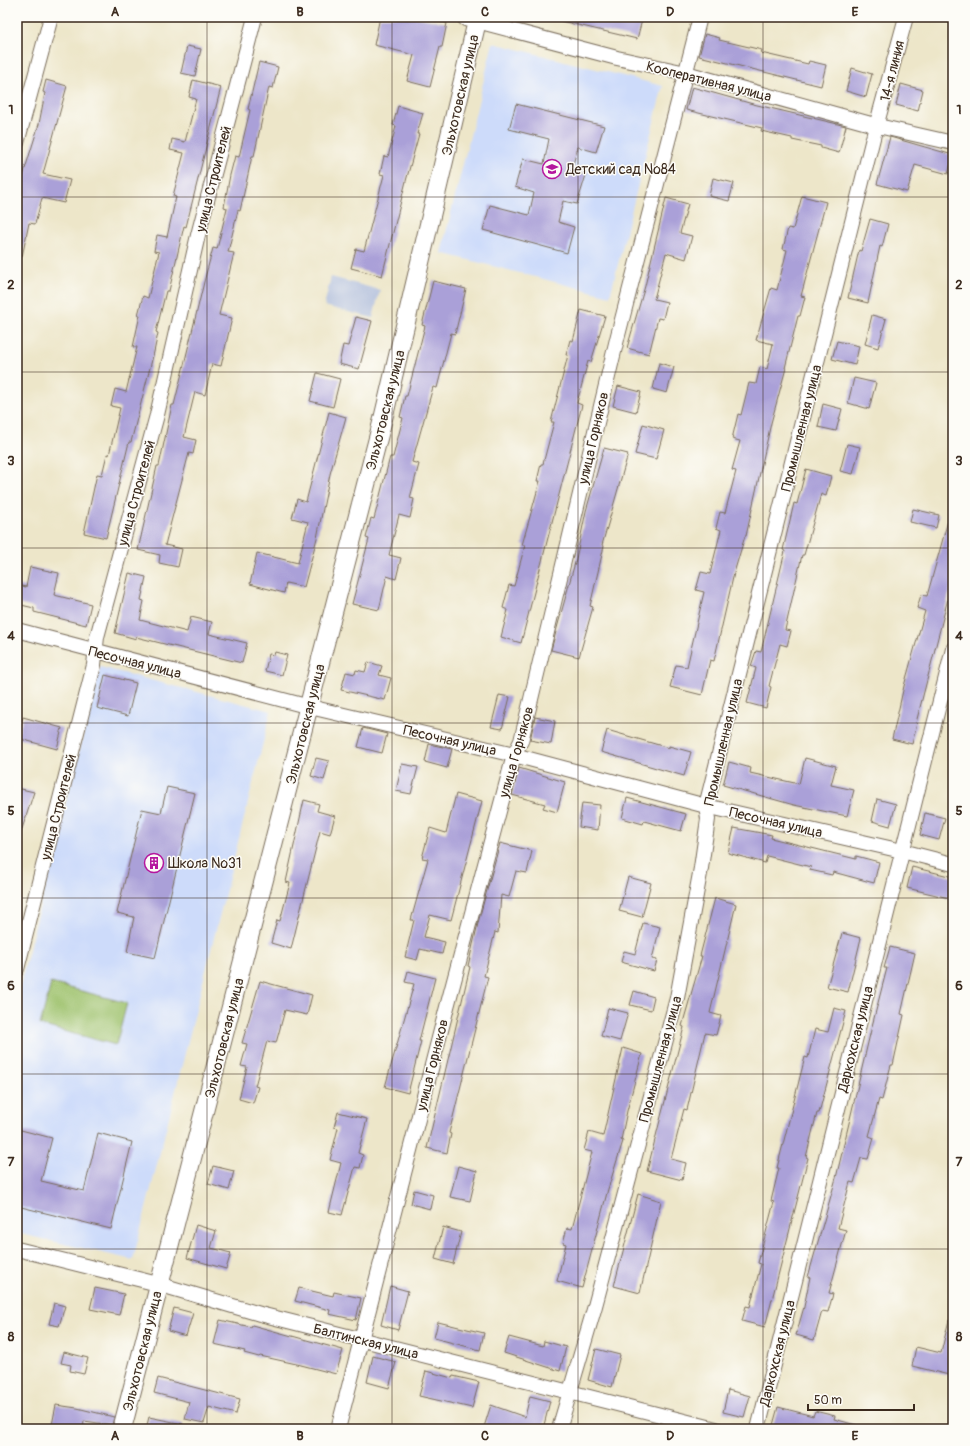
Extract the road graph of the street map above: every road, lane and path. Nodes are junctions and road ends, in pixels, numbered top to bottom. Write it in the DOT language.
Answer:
graph roads {
  1 [pos="51,17"];
  2 [pos="255,17"];
  3 [pos="700,17"];
  4 [pos="906,17"];
  5 [pos="474,18"];
  6 [pos="686,73"];
  7 [pos="878,126"];
  8 [pos="17,142"];
  9 [pos="953,144"];
  10 [pos="17,630"];
  11 [pos="953,649"];
  12 [pos="97,652"];
  13 [pos="310,707"];
  14 [pos="514,755"];
  15 [pos="706,806"];
  16 [pos="902,851"];
  17 [pos="953,864"];
  18 [pos="17,969"];
  19 [pos="17,1248"];
  20 [pos="158,1284"];
  21 [pos="362,1340"];
  22 [pos="569,1392"];
  23 [pos="122,1429"];
  24 [pos="338,1429"];
  25 [pos="559,1429"];
  26 [pos="716,1429"];
  27 [pos="758,1429"];
  1 -- 8 [label="street"];
  2 -- 12 [label="street, улица Строителей"];
  3 -- 6 [label="street, улица Горняков"];
  4 -- 7 [label="street, 14-я линия"];
  5 -- 6 [label="street, Кооперативная улица"];
  5 -- 13 [label="street, Эльхотовская улица"];
  6 -- 7 [label="street, Кооперативная улица"];
  6 -- 14 [label="street, улица Горняков"];
  7 -- 9 [label="street, Кооперативная улица"];
  7 -- 15 [label="street, Промышленная улица"];
  10 -- 12 [label="street, Песочная улица"];
  11 -- 16 [label="street, Даркохская улица"];
  12 -- 13 [label="street, Песочная улица"];
  12 -- 18 [label="street, улица Строителей"];
  13 -- 14 [label="street, Песочная улица"];
  13 -- 20 [label="street, Эльхотовская улица"];
  14 -- 15 [label="street, Песочная улица"];
  14 -- 21 [label="street, улица Горняков"];
  15 -- 16 [label="street, Песочная улица"];
  15 -- 22 [label="street, Промышленная улица"];
  16 -- 17 [label="street, Песочная улица"];
  16 -- 27 [label="street, Даркохская улица"];
  19 -- 20 [label="street, Балтинская улица"];
  20 -- 21 [label="street, Балтинская улица"];
  20 -- 23 [label="street, Эльхотовская улица"];
  21 -- 22 [label="street, Балтинская улица"];
  21 -- 24 [label="street, улица Горняков"];
  22 -- 25 [label="street, Промышленная улица"];
  22 -- 26 [label="street, Балтинская улица"];
}
